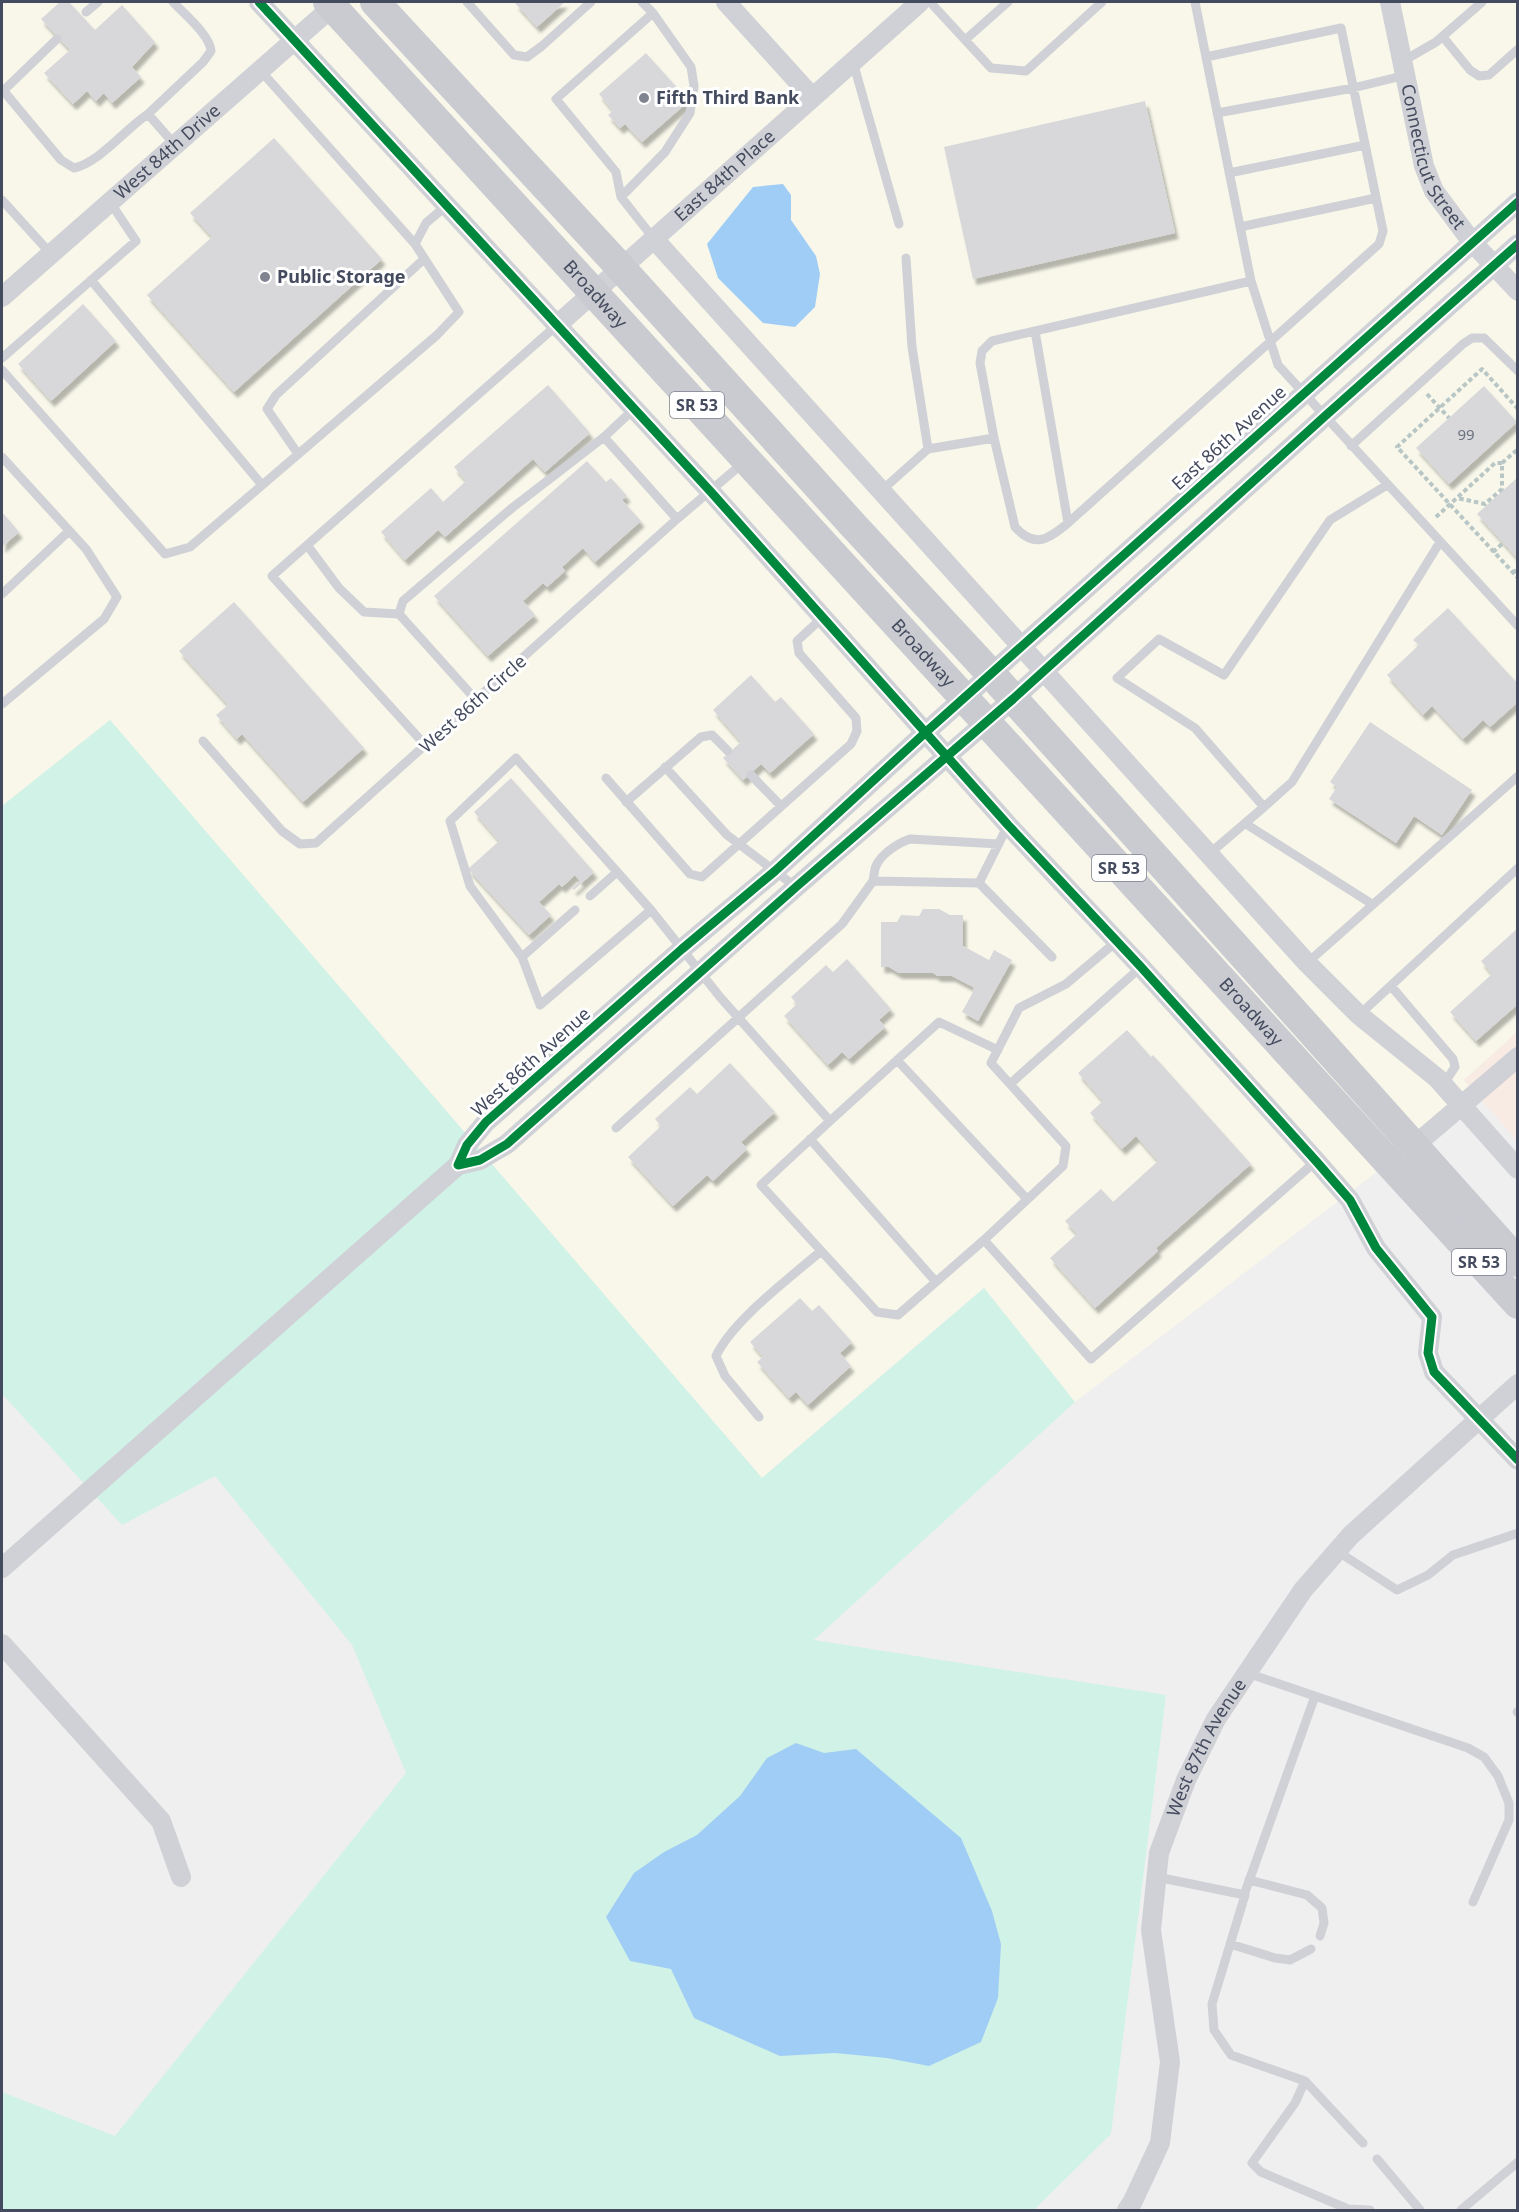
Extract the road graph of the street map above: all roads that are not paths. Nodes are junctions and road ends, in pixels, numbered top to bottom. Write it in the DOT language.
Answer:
graph roads {
  1 [pos="98,2"];
  2 [pos="173,2"];
  3 [pos="259,2"];
  4 [pos="375,2"];
  5 [pos="467,2"];
  6 [pos="591,2"];
  7 [pos="642,2"];
  8 [pos="726,2"];
  9 [pos="920,2"];
  10 [pos="930,2"];
  11 [pos="1008,2"];
  12 [pos="1102,2"];
  13 [pos="1195,2"];
  14 [pos="1390,2"];
  15 [pos="1482,2"];
  16 [pos="333,3"];
  17 [pos="86,12"];
  18 [pos="653,13"];
  19 [pos="1443,36"];
  20 [pos="57,39"];
  21 [pos="965,40"];
  22 [pos="293,41"];
  23 [pos="1518,49"];
  24 [pos="1206,57"];
  25 [pos="853,61"];
  26 [pos="1404,68"];
  27 [pos="260,70"];
  28 [pos="1353,88"];
  29 [pos="2,90"];
  30 [pos="812,97"];
  31 [pos="1217,113"];
  32 [pos="148,114"];
  33 [pos="175,145"];
  34 [pos="1365,145"];
  35 [pos="1229,173"];
  36 [pos="621,196"];
  37 [pos="1376,198"];
  38 [pos="2,200"];
  39 [pos="110,202"];
  40 [pos="1518,202"];
  41 [pos="446,206"];
  42 [pos="899,224"];
  43 [pos="1240,227"];
  44 [pos="654,239"];
  45 [pos="1473,242"];
  46 [pos="415,244"];
  47 [pos="1518,244"];
  48 [pos="51,254"];
  49 [pos="906,258"];
  50 [pos="424,259"];
  51 [pos="1495,266"];
  52 [pos="621,268"];
  53 [pos="91,280"];
  54 [pos="1251,281"];
  55 [pos="1518,291"];
  56 [pos="594,292"];
  57 [pos="2,297"];
  58 [pos="556,326"];
  59 [pos="1035,331"];
  60 [pos="1270,342"];
  61 [pos="2,358"];
  62 [pos="2,369"];
  63 [pos="1518,371"];
  64 [pos="1302,394"];
  65 [pos="634,409"];
  66 [pos="1324,417"];
  67 [pos="604,437"];
  68 [pos="994,438"];
  69 [pos="1351,446"];
  70 [pos="928,449"];
  71 [pos="298,454"];
  72 [pos="2,457"];
  73 [pos="747,459"];
  74 [pos="262,485"];
  75 [pos="1387,485"];
  76 [pos="881,490"];
  77 [pos="711,492"];
  78 [pos="677,519"];
  79 [pos="1068,523"];
  80 [pos="69,531"];
  81 [pos="1440,542"];
  82 [pos="307,545"];
  83 [pos="2,594"];
  84 [pos="399,614"];
  85 [pos="822,618"];
  86 [pos="1518,626"];
  87 [pos="1022,647"];
  88 [pos="1043,672"];
  89 [pos="992,675"];
  90 [pos="964,698"];
  91 [pos="1013,699"];
  92 [pos="477,701"];
  93 [pos="2,704"];
  94 [pos="986,722"];
  95 [pos="926,732"];
  96 [pos="203,741"];
  97 [pos="426,746"];
  98 [pos="728,751"];
  99 [pos="947,756"];
  100 [pos="665,767"];
  101 [pos="751,775"];
  102 [pos="1518,776"];
  103 [pos="606,778"];
  104 [pos="627,802"];
  105 [pos="781,806"];
  106 [pos="1264,807"];
  107 [pos="1246,824"];
  108 [pos="1008,825"];
  109 [pos="999,844"];
  110 [pos="739,845"];
  111 [pos="1209,854"];
  112 [pos="1518,868"];
  113 [pos="775,871"];
  114 [pos="616,872"];
  115 [pos="873,881"];
  116 [pos="979,883"];
  117 [pos="796,887"];
  118 [pos="590,896"];
  119 [pos="1372,904"];
  120 [pos="574,909"];
  121 [pos="651,910"];
  122 [pos="1116,941"];
  123 [pos="682,949"];
  124 [pos="522,957"];
  125 [pos="1052,957"];
  126 [pos="1307,963"];
  127 [pos="1141,968"];
  128 [pos="700,971"];
  129 [pos="1390,986"];
  130 [pos="1359,1016"];
  131 [pos="738,1018"];
  132 [pos="998,1050"];
  133 [pos="1518,1057"];
  134 [pos="897,1060"];
  135 [pos="1010,1084"];
  136 [pos="1443,1085"];
  137 [pos="1462,1107"];
  138 [pos="830,1121"];
  139 [pos="616,1128"];
  140 [pos="1359,1130"];
  141 [pos="810,1139"];
  142 [pos="1414,1146"];
  143 [pos="1316,1161"];
  144 [pos="458,1165"];
  145 [pos="1518,1169"];
  146 [pos="1027,1199"];
  147 [pos="984,1240"];
  148 [pos="822,1251"];
  149 [pos="1518,1262"];
  150 [pos="936,1282"];
  151 [pos="1518,1304"];
  152 [pos="1518,1384"];
  153 [pos="759,1418"];
  154 [pos="1479,1419"];
  155 [pos="1518,1460"];
  156 [pos="1518,1533"];
  157 [pos="1337,1551"];
  158 [pos="2,1568"];
  159 [pos="2,1644"];
  160 [pos="1247,1673"];
  161 [pos="1315,1696"];
  162 [pos="181,1877"];
  163 [pos="1157,1877"];
  164 [pos="1250,1880"];
  165 [pos="1244,1895"];
  166 [pos="1473,1902"];
  167 [pos="1320,1936"];
  168 [pos="1230,1944"];
  169 [pos="1311,1949"];
  170 [pos="1305,2081"];
  171 [pos="1363,2143"];
  172 [pos="1377,2159"];
  173 [pos="1518,2163"];
  174 [pos="1134,2208"];
  175 [pos="1370,2211"];
  176 [pos="1420,2211"];
  177 [pos="1461,2211"];
  1 -- 17 [label="lane"];
  2 -- 32 [label="lane"];
  3 -- 22 [label="street"];
  4 -- 52 [label="main road, Broadway / SR 53"];
  5 -- 6 [label="lane"];
  7 -- 18 [label="lane"];
  8 -- 30 [label="street"];
  9 -- 25 [label="street, East 84th Place"];
  10 -- 21 [label="lane"];
  11 -- 21 [label="lane"];
  12 -- 21 [label="lane"];
  13 -- 24 [label="lane"];
  14 -- 26 [label="street, Connecticut Street"];
  15 -- 19 [label="lane"];
  16 -- 22 [label="street, West 84th Drive"];
  16 -- 56 [label="main road, Broadway / SR 53"];
  18 -- 36 [label="lane"];
  18 -- 36 [label="lane"];
  19 -- 23 [label="lane"];
  19 -- 26 [label="lane"];
  20 -- 29 [label="lane"];
  22 -- 27 [label="street, West 84th Drive"];
  22 -- 41 [label="street"];
  24 -- 28 [label="lane"];
  24 -- 31 [label="lane"];
  25 -- 30 [label="street, East 84th Place"];
  25 -- 42 [label="lane"];
  26 -- 28 [label="lane"];
  26 -- 45 [label="street, Connecticut Street"];
  27 -- 33 [label="street, West 84th Drive"];
  27 -- 46 [label="lane"];
  28 -- 31 [label="lane"];
  28 -- 34 [label="lane"];
  29 -- 32 [label="lane"];
  30 -- 44 [label="street, East 84th Place"];
  31 -- 35 [label="lane"];
  32 -- 33 [label="lane"];
  33 -- 39 [label="street, West 84th Drive"];
  34 -- 35 [label="lane"];
  34 -- 37 [label="lane"];
  35 -- 43 [label="lane"];
  36 -- 44 [label="lane"];
  37 -- 43 [label="lane"];
  37 -- 60 [label="lane"];
  38 -- 48 [label="lane"];
  39 -- 48 [label="street, West 84th Drive"];
  39 -- 53 [label="lane"];
  40 -- 45 [label="street, East 86th Avenue"];
  41 -- 46 [label="lane"];
  41 -- 58 [label="street"];
  43 -- 54 [label="lane"];
  44 -- 52 [label="street, East 84th Place"];
  44 -- 76 [label="street"];
  45 -- 51 [label="street, Connecticut Street"];
  45 -- 64 [label="street, East 86th Avenue"];
  46 -- 50 [label="lane"];
  47 -- 51 [label="street"];
  48 -- 57 [label="street, West 84th Drive"];
  49 -- 70 [label="lane"];
  50 -- 71 [label="lane"];
  50 -- 71 [label="lane"];
  51 -- 55 [label="street, Connecticut Street"];
  51 -- 66 [label="street"];
  52 -- 56 [label="street, East 84th Place"];
  52 -- 89 [label="main road, Broadway / SR 53"];
  53 -- 61 [label="lane"];
  53 -- 74 [label="lane"];
  54 -- 59 [label="lane"];
  54 -- 60 [label="lane"];
  56 -- 58 [label="street, East 84th Place"];
  56 -- 73 [label="main road, Broadway / SR 53"];
  58 -- 65 [label="street"];
  58 -- 82 [label="lane"];
  59 -- 68 [label="lane"];
  59 -- 79 [label="lane"];
  60 -- 64 [label="lane"];
  60 -- 79 [label="lane"];
  62 -- 74 [label="lane"];
  63 -- 69 [label="lane"];
  64 -- 66 [label="lane"];
  64 -- 87 [label="street, East 86th Avenue"];
  65 -- 67 [label="lane"];
  65 -- 77 [label="street"];
  66 -- 69 [label="lane"];
  66 -- 88 [label="street"];
  67 -- 78 [label="lane"];
  67 -- 84 [label="lane"];
  68 -- 70 [label="lane"];
  68 -- 79 [label="lane"];
  69 -- 75 [label="lane"];
  70 -- 76 [label="lane"];
  71 -- 74 [label="lane"];
  72 -- 80 [label="lane"];
  73 -- 77 [label="lane, West 86th Circle"];
  73 -- 90 [label="main road, Broadway / SR 53"];
  75 -- 81 [label="lane"];
  75 -- 106 [label="lane"];
  76 -- 87 [label="street"];
  77 -- 78 [label="lane, West 86th Circle"];
  77 -- 85 [label="street"];
  78 -- 92 [label="lane, West 86th Circle"];
  80 -- 83 [label="lane"];
  80 -- 93 [label="lane"];
  81 -- 86 [label="lane"];
  81 -- 106 [label="lane"];
  82 -- 84 [label="lane"];
  82 -- 97 [label="lane"];
  84 -- 92 [label="lane"];
  85 -- 95 [label="street"];
  85 -- 105 [label="lane"];
  87 -- 88 [label="street"];
  87 -- 89 [label="street, East 86th Avenue"];
  88 -- 91 [label="street"];
  88 -- 111 [label="street"];
  89 -- 90 [label="street, East 86th Avenue"];
  89 -- 91 [label="main road, Broadway / SR 53"];
  90 -- 94 [label="main road, Broadway / SR 53"];
  90 -- 95 [label="street, West 86th Avenue"];
  91 -- 94 [label="street"];
  91 -- 142 [label="main road, Broadway / SR 53"];
  92 -- 97 [label="lane, West 86th Circle"];
  94 -- 99 [label="street"];
  94 -- 140 [label="main road, Broadway / SR 53"];
  95 -- 99 [label="street"];
  95 -- 113 [label="street, West 86th Avenue"];
  96 -- 97 [label="lane, West 86th Circle"];
  98 -- 100 [label="lane"];
  99 -- 108 [label="street"];
  99 -- 117 [label="street"];
  100 -- 104 [label="lane"];
  100 -- 110 [label="lane"];
  101 -- 105 [label="lane"];
  102 -- 119 [label="lane"];
  103 -- 104 [label="lane"];
  104 -- 110 [label="lane"];
  105 -- 110 [label="lane"];
  106 -- 107 [label="lane"];
  107 -- 111 [label="lane"];
  107 -- 119 [label="lane"];
  108 -- 109 [label="lane"];
  108 -- 122 [label="street"];
  109 -- 115 [label="lane"];
  109 -- 116 [label="lane"];
  110 -- 113 [label="lane"];
  111 -- 126 [label="street"];
  112 -- 129 [label="lane"];
  113 -- 117 [label="lane"];
  113 -- 123 [label="street, West 86th Avenue"];
  114 -- 118 [label="lane"];
  114 -- 121 [label="lane"];
  114 -- 124 [label="lane"];
  115 -- 116 [label="lane"];
  115 -- 131 [label="lane"];
  116 -- 125 [label="lane"];
  117 -- 128 [label="street"];
  119 -- 126 [label="lane"];
  120 -- 124 [label="lane"];
  121 -- 123 [label="lane"];
  121 -- 124 [label="lane"];
  122 -- 127 [label="street"];
  122 -- 132 [label="lane"];
  123 -- 128 [label="lane"];
  123 -- 144 [label="street, West 86th Avenue"];
  126 -- 130 [label="street"];
  127 -- 135 [label="lane"];
  127 -- 143 [label="street"];
  128 -- 131 [label="lane"];
  128 -- 144 [label="street"];
  129 -- 130 [label="lane"];
  129 -- 136 [label="lane"];
  130 -- 136 [label="street"];
  131 -- 138 [label="lane"];
  131 -- 139 [label="lane"];
  132 -- 134 [label="lane"];
  132 -- 135 [label="lane"];
  133 -- 137 [label="street"];
  134 -- 138 [label="lane"];
  134 -- 146 [label="lane"];
  135 -- 146 [label="lane"];
  136 -- 137 [label="street"];
  137 -- 142 [label="street"];
  137 -- 145 [label="street"];
  138 -- 141 [label="lane"];
  140 -- 142 [label="street"];
  140 -- 151 [label="main road, Broadway / SR 53"];
  141 -- 148 [label="lane"];
  141 -- 150 [label="lane"];
  142 -- 149 [label="main road, Broadway / SR 53"];
  143 -- 147 [label="lane"];
  143 -- 154 [label="street"];
  144 -- 158 [label="street"];
  146 -- 147 [label="lane"];
  147 -- 150 [label="lane"];
  148 -- 150 [label="lane"];
  148 -- 153 [label="lane"];
  152 -- 154 [label="street, West 87th Avenue"];
  154 -- 155 [label="street"];
  154 -- 157 [label="street, West 87th Avenue"];
  156 -- 157 [label="lane"];
  157 -- 160 [label="street, West 87th Avenue"];
  159 -- 162 [label="street"];
  160 -- 161 [label="lane"];
  160 -- 163 [label="street, West 87th Avenue"];
  161 -- 164 [label="lane"];
  161 -- 166 [label="lane"];
  163 -- 165 [label="lane"];
  163 -- 174 [label="street, West 87th Avenue"];
  164 -- 165 [label="lane"];
  164 -- 167 [label="lane"];
  165 -- 168 [label="lane"];
  168 -- 169 [label="lane"];
  168 -- 170 [label="lane"];
  170 -- 171 [label="lane"];
  170 -- 175 [label="lane"];
  172 -- 176 [label="lane"];
  173 -- 177 [label="lane"];
}
